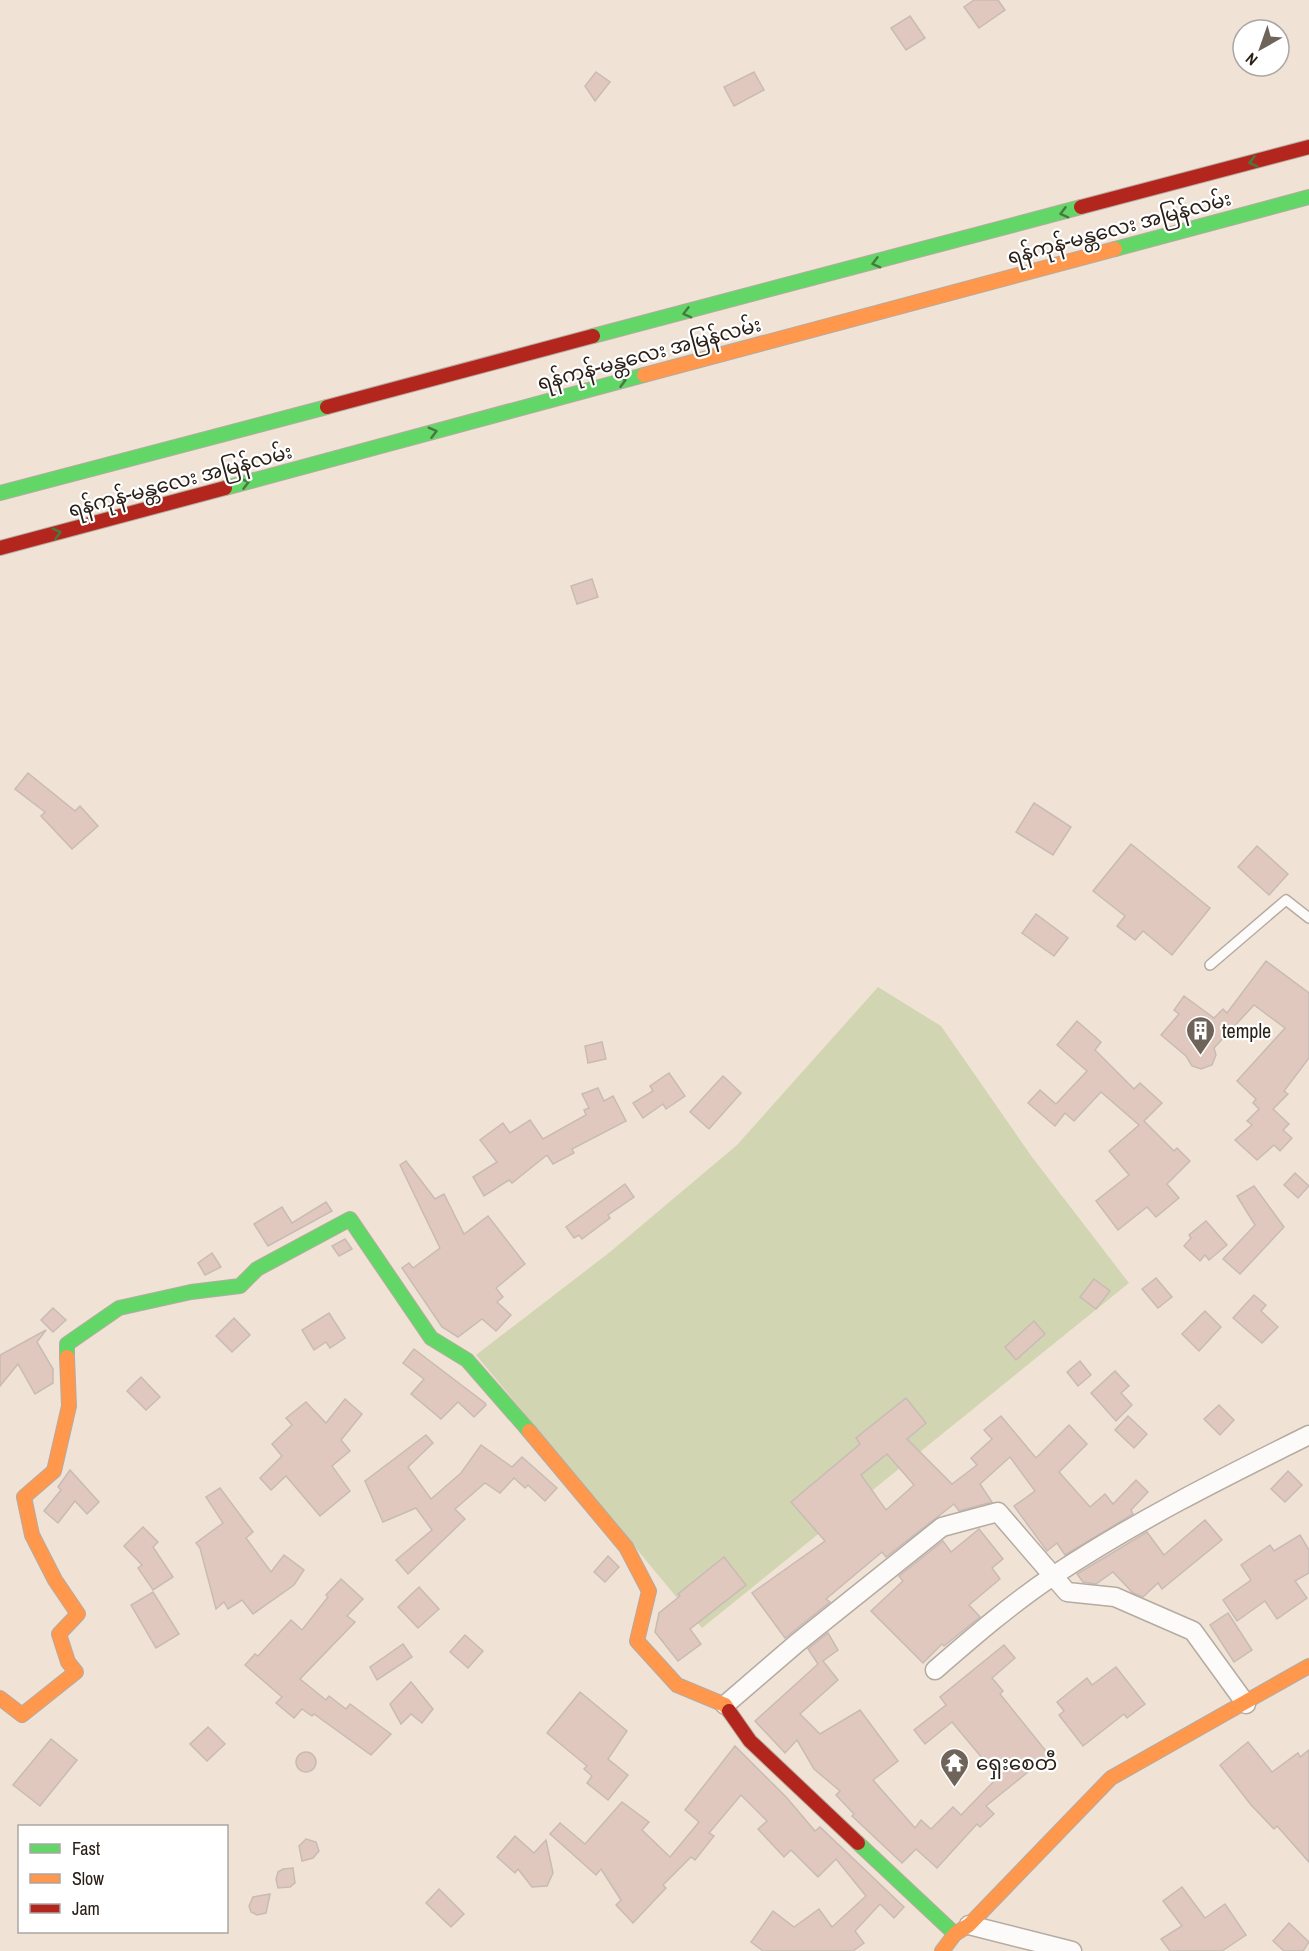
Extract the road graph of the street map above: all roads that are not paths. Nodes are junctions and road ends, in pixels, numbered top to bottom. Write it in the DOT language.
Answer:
graph roads {
  1 [pos="1309,147"];
  2 [pos="1309,197"];
  3 [pos="0,493"];
  4 [pos="0,548"];
  5 [pos="1309,918"];
  6 [pos="1210,965"];
  7 [pos="1309,1435"];
  8 [pos="1053,1576"];
  9 [pos="1309,1665"];
  10 [pos="935,1670"];
  11 [pos="0,1698"];
  12 [pos="1246,1704"];
  13 [pos="725,1705"];
  14 [pos="962,1930"];
  15 [pos="942,1951"];
  16 [pos="1072,1951"];
  1 -- 3 [label="main road, ရန်ကုန်-မန္တလေး အမြန်လမ်း, one-way"];
  4 -- 2 [label="main road, ရန်ကုန်-မန္တလေး အမြန်လမ်း, one-way"];
  5 -- 6 [label="lane"];
  7 -- 8 [label="street"];
  8 -- 10 [label="street"];
  8 -- 12 [label="street"];
  8 -- 13 [label="street"];
  9 -- 12 [label="main road"];
  11 -- 13 [label="main road"];
  12 -- 14 [label="main road"];
  13 -- 14 [label="main road"];
  14 -- 15 [label="main road"];
  14 -- 16 [label="street"];
}
